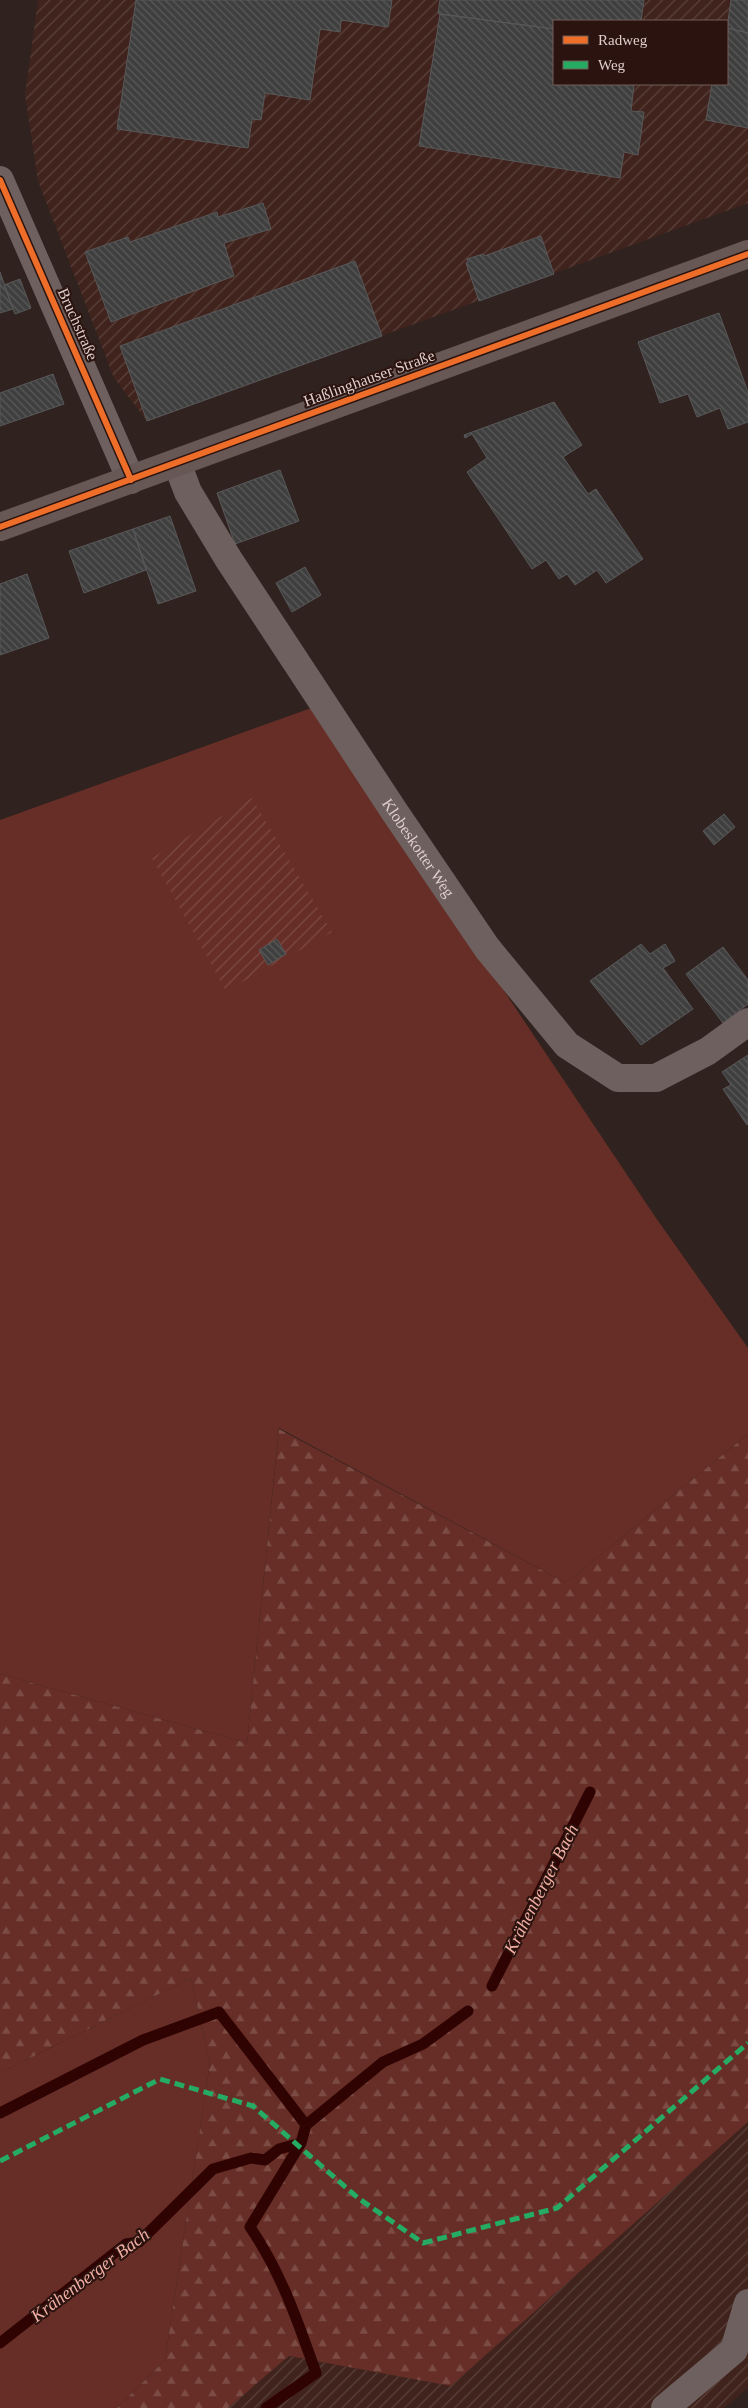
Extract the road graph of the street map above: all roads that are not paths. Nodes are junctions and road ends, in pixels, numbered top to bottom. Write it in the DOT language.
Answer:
graph roads {
  1 [pos="0,180"];
  2 [pos="748,254"];
  3 [pos="177,463"];
  4 [pos="131,480"];
  5 [pos="0,527"];
  6 [pos="748,1022"];
  7 [pos="748,2303"];
  8 [pos="665,2408"];
  1 -- 4 [label="street, Bruchstraße"];
  2 -- 3 [label="main road, Haßlinghauser Straße"];
  3 -- 4 [label="main road, Haßlinghauser Straße"];
  3 -- 6 [label="street, Klobeskotter Weg"];
  4 -- 5 [label="main road, Haßlinghauser Straße"];
  7 -- 8 [label="street"];
}
